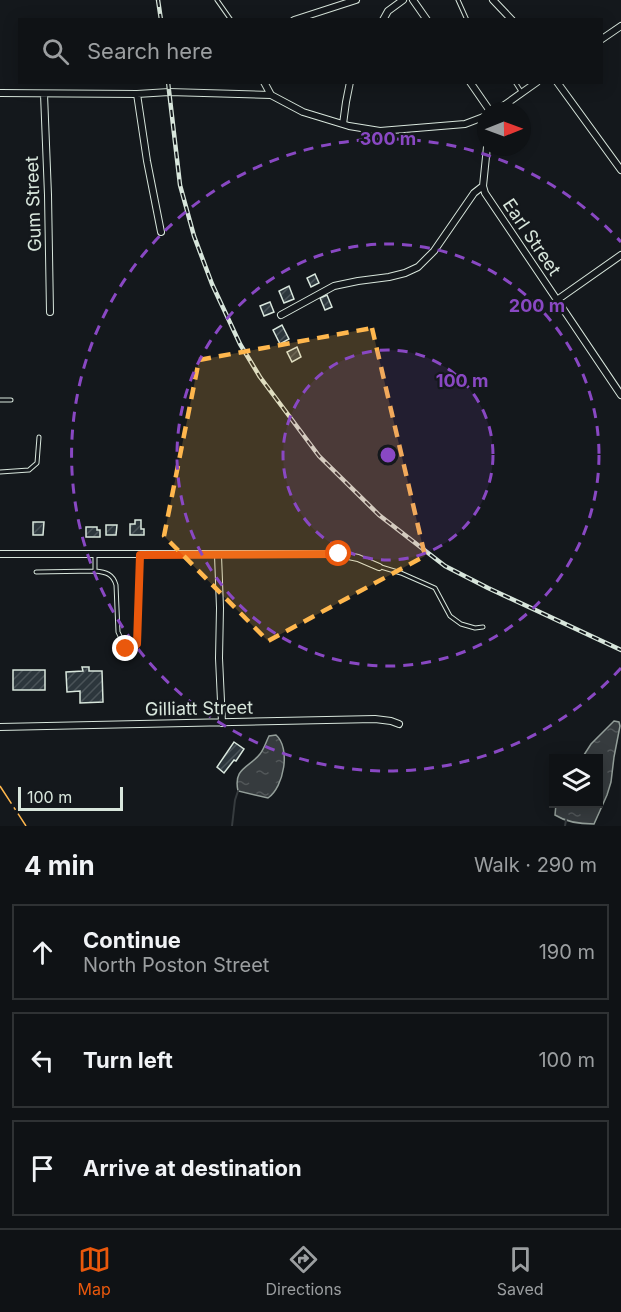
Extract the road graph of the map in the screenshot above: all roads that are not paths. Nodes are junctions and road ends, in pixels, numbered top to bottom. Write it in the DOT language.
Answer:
graph roads {
  1 [pos="217,0"];
  2 [pos="356,0"];
  3 [pos="402,0"];
  4 [pos="413,0"];
  5 [pos="458,0"];
  6 [pos="493,0"];
  7 [pos="230,18"];
  8 [pos="300,18"];
  9 [pos="384,18"];
  10 [pos="426,18"];
  11 [pos="466,18"];
  12 [pos="510,18"];
  13 [pos="621,26"];
  14 [pos="603,38"];
  15 [pos="265,84"];
  16 [pos="350,84"];
  17 [pos="471,84"];
  18 [pos="515,84"];
  19 [pos="534,84"];
  20 [pos="558,84"];
  21 [pos="0,93"];
  22 [pos="522,93"];
  23 [pos="44,94"];
  24 [pos="137,94"];
  25 [pos="271,95"];
  26 [pos="484,102"];
  27 [pos="509,102"];
  28 [pos="477,119"];
  29 [pos="343,124"];
  30 [pos="486,156"];
  31 [pos="621,170"];
  32 [pos="483,186"];
  33 [pos="161,232"];
  34 [pos="621,255"];
  35 [pos="557,300"];
  36 [pos="50,312"];
  37 [pos="281,315"];
  38 [pos="621,395"];
  39 [pos="0,400"];
  40 [pos="11,400"];
  41 [pos="39,437"];
  42 [pos="0,472"];
  43 [pos="0,554"];
  44 [pos="95,555"];
  45 [pos="140,555"];
  46 [pos="218,555"];
  47 [pos="379,567"];
  48 [pos="95,571"];
  49 [pos="36,572"];
  50 [pos="483,627"];
  51 [pos="222,723"];
  52 [pos="399,724"];
  53 [pos="0,727"];
  1 -- 7 [label="lane"];
  2 -- 8 [label="street"];
  3 -- 9 [label="street"];
  4 -- 10 [label="street"];
  5 -- 11 [label="lane"];
  6 -- 12 [label="street"];
  13 -- 14 [label="street"];
  15 -- 25 [label="street"];
  16 -- 29 [label="street"];
  17 -- 26 [label="street"];
  18 -- 22 [label="lane"];
  19 -- 22 [label="street"];
  20 -- 31 [label="street"];
  21 -- 23 [label="street"];
  22 -- 27 [label="street"];
  23 -- 24 [label="street"];
  23 -- 36 [label="street, Gum Street"];
  24 -- 25 [label="street"];
  24 -- 33 [label="street"];
  25 -- 29 [label="street"];
  28 -- 29 [label="street"];
  30 -- 32 [label="street, Earl Street"];
  32 -- 35 [label="street, Earl Street"];
  32 -- 37 [label="street"];
  34 -- 35 [label="street"];
  35 -- 38 [label="street, Earl Street"];
  39 -- 40 [label="lane"];
  41 -- 42 [label="lane"];
  43 -- 44 [label="street"];
  44 -- 45 [label="street"];
  44 -- 48 [label="lane"];
  45 -- 46 [label="street"];
  45 -- 48 [label="lane"];
  46 -- 47 [label="street"];
  46 -- 51 [label="street"];
  47 -- 50 [label="lane"];
  48 -- 49 [label="lane"];
  51 -- 52 [label="street, Gilliatt Street"];
  51 -- 53 [label="street, Gilliatt Street"];
}
